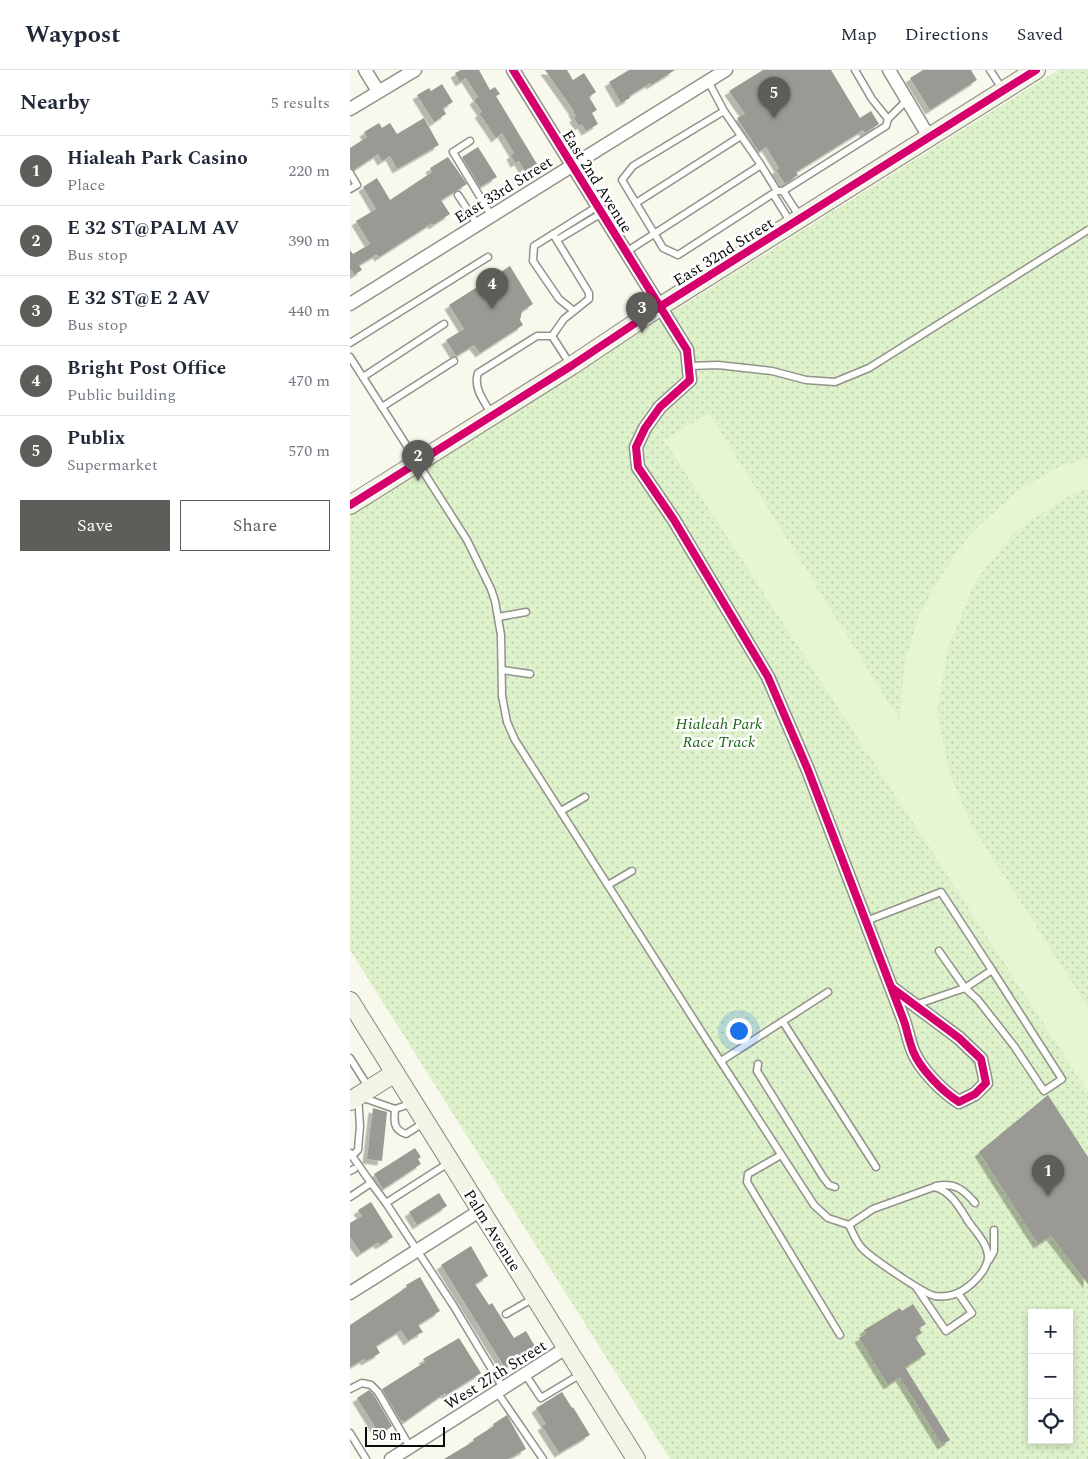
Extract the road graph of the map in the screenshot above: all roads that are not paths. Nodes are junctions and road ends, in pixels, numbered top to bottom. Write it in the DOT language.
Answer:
graph roads {
  1 [pos="365,70"];
  2 [pos="415,70"];
  3 [pos="513,70"];
  4 [pos="726,70"];
  5 [pos="855,70"];
  6 [pos="889,70"];
  7 [pos="990,70"];
  8 [pos="1036,70"];
  9 [pos="708,81"];
  10 [pos="378,91"];
  11 [pos="1003,91"];
  12 [pos="907,100"];
  13 [pos="350,109"];
  14 [pos="724,111"];
  15 [pos="888,119"];
  16 [pos="741,136"];
  17 [pos="930,137"];
  18 [pos="470,141"];
  19 [pos="572,165"];
  20 [pos="761,165"];
  21 [pos="350,174"];
  22 [pos="350,189"];
  23 [pos="778,192"];
  24 [pos="458,195"];
  25 [pos="636,203"];
  26 [pos="600,210"];
  27 [pos="491,216"];
  28 [pos="796,221"];
  29 [pos="477,224"];
  30 [pos="1088,230"];
  31 [pos="654,234"];
  32 [pos="555,237"];
  33 [pos="626,252"];
  34 [pos="488,257"];
  35 [pos="350,304"];
  36 [pos="660,306"];
  37 [pos="574,311"];
  38 [pos="444,324"];
  39 [pos="552,336"];
  40 [pos="350,343"];
  41 [pos="350,357"];
  42 [pos="454,361"];
  43 [pos="571,366"];
  44 [pos="689,366"];
  45 [pos="363,377"];
  46 [pos="382,408"];
  47 [pos="492,416"];
  48 [pos="418,463"];
  49 [pos="350,505"];
  50 [pos="526,612"];
  51 [pos="498,617"];
  52 [pos="502,670"];
  53 [pos="530,674"];
  54 [pos="585,797"];
  55 [pos="561,811"];
  56 [pos="632,871"];
  57 [pos="608,885"];
  58 [pos="866,921"];
  59 [pos="939,951"];
  60 [pos="992,970"];
  61 [pos="892,988"];
  62 [pos="965,988"];
  63 [pos="828,992"];
  64 [pos="350,1001"];
  65 [pos="915,1005"];
  66 [pos="783,1022"];
  67 [pos="350,1058"];
  68 [pos="720,1061"];
  69 [pos="758,1064"];
  70 [pos="395,1073"];
  71 [pos="359,1096"];
  72 [pos="414,1103"];
  73 [pos="395,1109"];
  74 [pos="425,1121"];
  75 [pos="351,1154"];
  76 [pos="781,1155"];
  77 [pos="450,1162"];
  78 [pos="876,1167"];
  79 [pos="371,1183"];
  80 [pos="835,1187"];
  81 [pos="934,1187"];
  82 [pos="350,1196"];
  83 [pos="386,1203"];
  84 [pos="976,1203"];
  85 [pos="481,1210"];
  86 [pos="849,1225"];
  87 [pos="994,1230"];
  88 [pos="418,1251"];
  89 [pos="987,1264"];
  90 [pos="915,1286"];
  91 [pos="350,1293"];
  92 [pos="958,1293"];
  93 [pos="535,1297"];
  94 [pos="506,1314"];
  95 [pos="840,1335"];
  96 [pos="566,1348"];
  97 [pos="582,1373"];
  98 [pos="525,1374"];
  99 [pos="350,1389"];
  100 [pos="500,1390"];
  101 [pos="350,1434"];
  102 [pos="410,1447"];
  103 [pos="541,1458"];
  104 [pos="366,1459"];
  105 [pos="391,1459"];
  106 [pos="636,1459"];
  1 -- 10 [label="street"];
  2 -- 10 [label="street"];
  3 -- 19 [label="street, East 2nd Avenue"];
  4 -- 9 [label="street, East 33rd Street"];
  5 -- 15 [label="lane"];
  6 -- 12 [label="street"];
  7 -- 11 [label="lane"];
  8 -- 11 [label="street, East 32nd Street"];
  9 -- 14 [label="lane"];
  9 -- 19 [label="street, East 33rd Street"];
  10 -- 13 [label="street"];
  11 -- 17 [label="street, East 32nd Street"];
  12 -- 15 [label="lane"];
  12 -- 17 [label="street"];
  14 -- 16 [label="lane"];
  14 -- 25 [label="lane"];
  15 -- 23 [label="lane"];
  16 -- 20 [label="lane"];
  16 -- 25 [label="lane"];
  17 -- 28 [label="street, East 32nd Street"];
  18 -- 27 [label="lane"];
  19 -- 26 [label="street, East 2nd Avenue"];
  19 -- 27 [label="street, East 33rd Street"];
  20 -- 23 [label="lane"];
  20 -- 31 [label="lane"];
  21 -- 22 [label="lane"];
  23 -- 28 [label="lane"];
  23 -- 28 [label="lane"];
  23 -- 31 [label="lane"];
  24 -- 29 [label="lane"];
  25 -- 31 [label="lane"];
  26 -- 32 [label="lane"];
  26 -- 33 [label="street, East 2nd Avenue"];
  27 -- 29 [label="street, East 33rd Street"];
  28 -- 36 [label="street, East 32nd Street"];
  29 -- 35 [label="street, East 33rd Street"];
  30 -- 44 [label="lane"];
  31 -- 33 [label="lane"];
  32 -- 37 [label="lane"];
  32 -- 37 [label="lane"];
  33 -- 36 [label="street, East 2nd Avenue"];
  34 -- 40 [label="lane"];
  36 -- 43 [label="street, East 32nd Street"];
  36 -- 44 [label="street, East 2nd Avenue"];
  37 -- 39 [label="lane"];
  38 -- 45 [label="lane"];
  39 -- 43 [label="lane"];
  39 -- 47 [label="lane"];
  41 -- 45 [label="lane"];
  42 -- 46 [label="lane"];
  43 -- 47 [label="street, East 32nd Street"];
  44 -- 58 [label="street"];
  45 -- 46 [label="lane"];
  46 -- 48 [label="lane"];
  47 -- 48 [label="street, East 32nd Street"];
  48 -- 49 [label="street, East 32nd Street"];
  48 -- 51 [label="lane"];
  50 -- 51 [label="lane"];
  51 -- 52 [label="lane"];
  52 -- 53 [label="lane"];
  52 -- 55 [label="lane"];
  54 -- 55 [label="lane"];
  55 -- 57 [label="lane"];
  56 -- 57 [label="lane"];
  57 -- 68 [label="lane"];
  58 -- 60 [label="lane"];
  58 -- 61 [label="street"];
  59 -- 62 [label="lane"];
  60 -- 62 [label="lane"];
  60 -- 62 [label="lane"];
  61 -- 65 [label="street"];
  61 -- 65 [label="street"];
  62 -- 65 [label="lane"];
  63 -- 66 [label="lane"];
  64 -- 70 [label="street, Palm Avenue"];
  66 -- 68 [label="lane"];
  66 -- 78 [label="lane"];
  67 -- 71 [label="lane"];
  68 -- 76 [label="lane"];
  69 -- 80 [label="lane"];
  70 -- 71 [label="street"];
  70 -- 72 [label="street, Palm Avenue"];
  71 -- 73 [label="lane"];
  71 -- 75 [label="lane"];
  72 -- 73 [label="lane"];
  72 -- 74 [label="street, Palm Avenue"];
  73 -- 74 [label="lane"];
  74 -- 77 [label="street, Palm Avenue"];
  75 -- 79 [label="lane"];
  76 -- 86 [label="lane"];
  76 -- 95 [label="lane"];
  77 -- 83 [label="lane"];
  77 -- 85 [label="street, Palm Avenue"];
  79 -- 82 [label="lane"];
  79 -- 83 [label="lane"];
  81 -- 84 [label="lane"];
  81 -- 86 [label="lane"];
  81 -- 89 [label="lane"];
  83 -- 88 [label="lane"];
  85 -- 88 [label="street"];
  85 -- 93 [label="street, Palm Avenue"];
  86 -- 90 [label="lane"];
  87 -- 89 [label="lane"];
  88 -- 91 [label="street"];
  88 -- 100 [label="lane"];
  89 -- 92 [label="lane"];
  90 -- 92 [label="lane"];
  90 -- 92 [label="lane"];
  93 -- 94 [label="lane"];
  93 -- 96 [label="street, Palm Avenue"];
  96 -- 97 [label="street, Palm Avenue"];
  96 -- 98 [label="street, West 27th Street"];
  97 -- 98 [label="lane"];
  97 -- 106 [label="street, Palm Avenue"];
  98 -- 100 [label="street, West 27th Street"];
  99 -- 102 [label="lane"];
  100 -- 102 [label="street, West 27th Street"];
  100 -- 103 [label="lane"];
  101 -- 104 [label="lane"];
  102 -- 105 [label="street, West 27th Street"];
}
